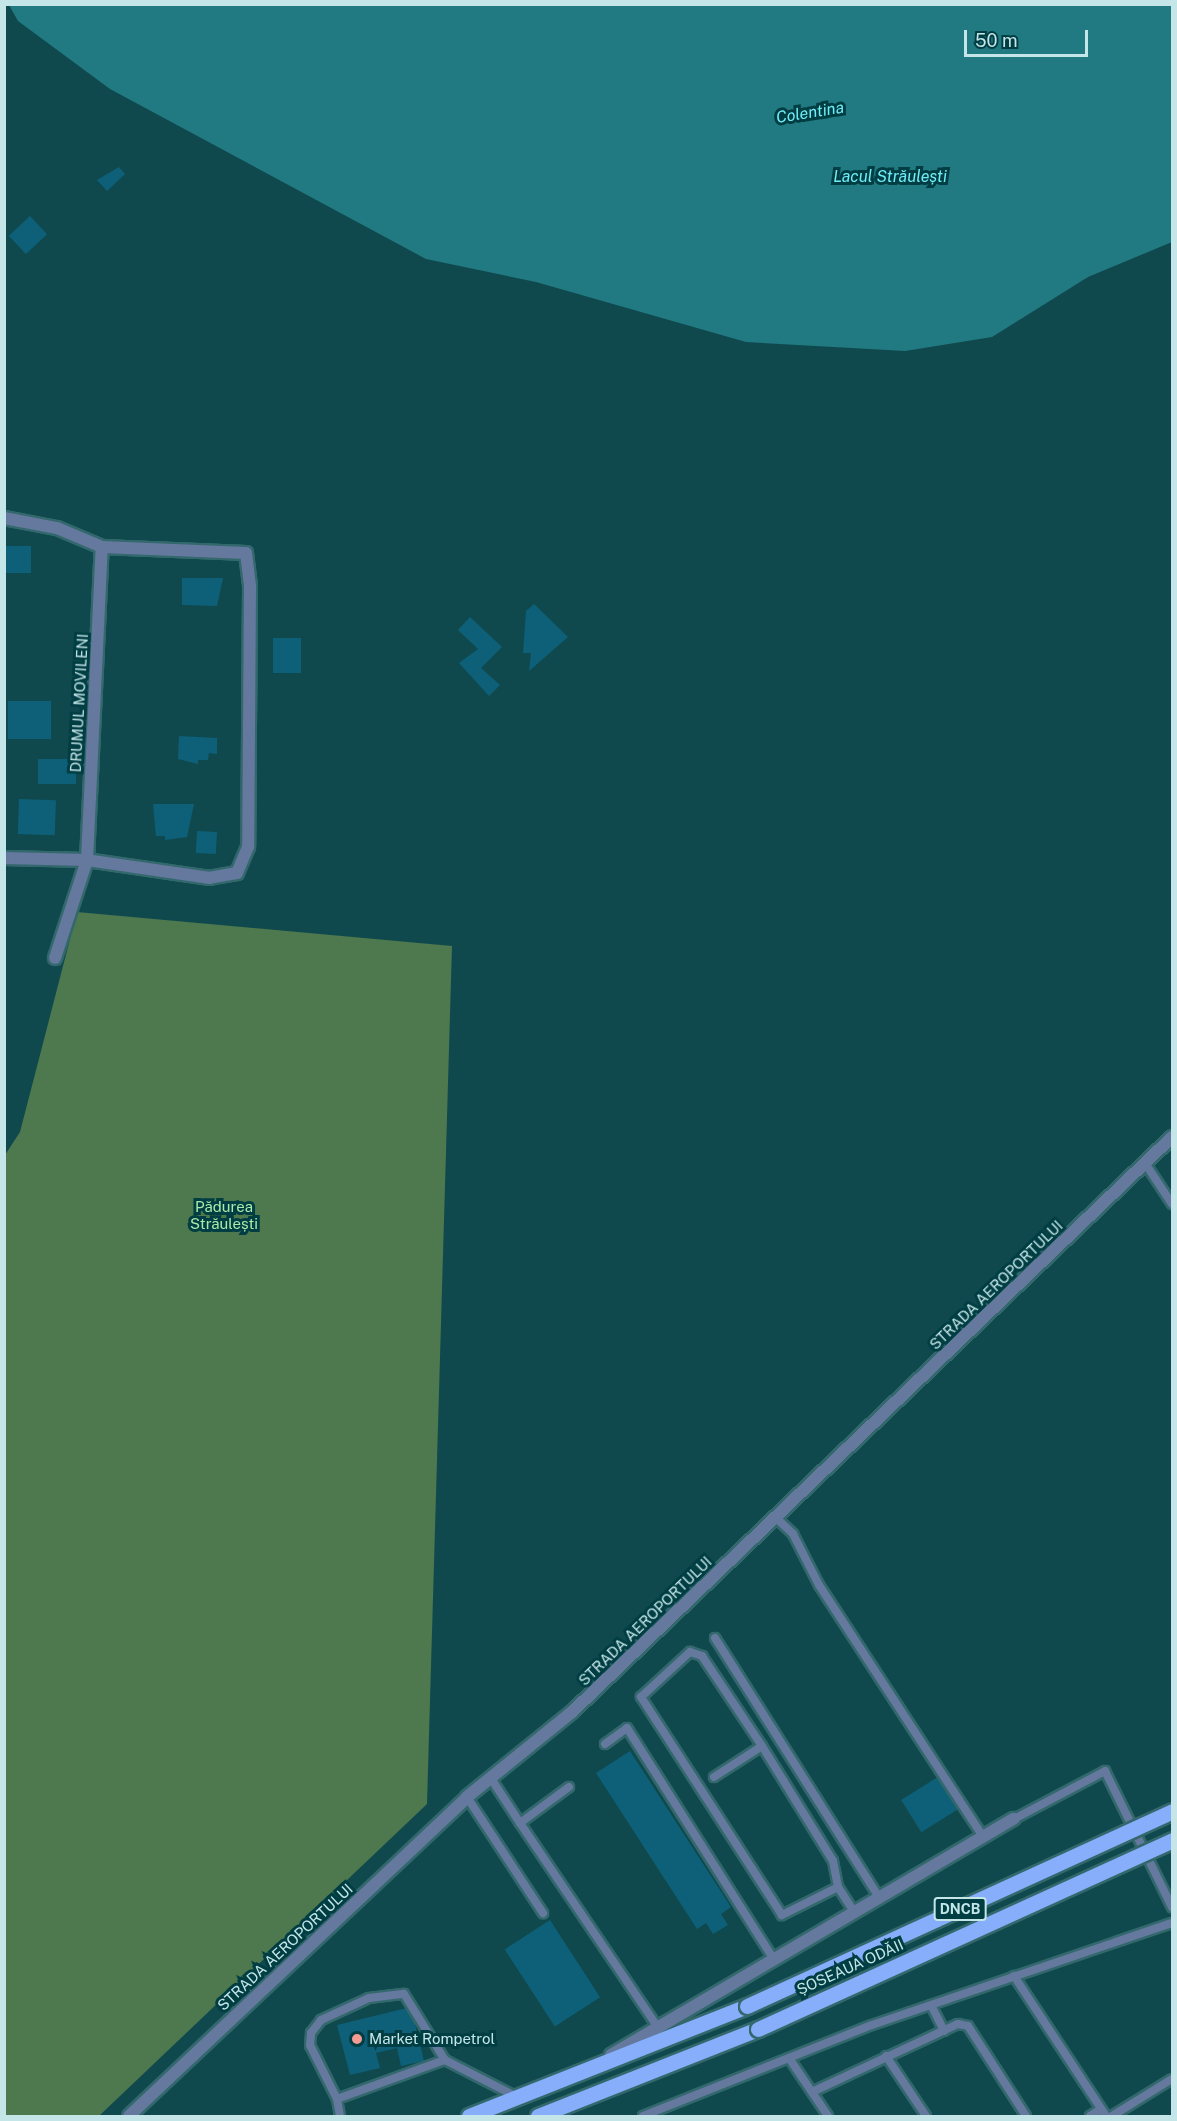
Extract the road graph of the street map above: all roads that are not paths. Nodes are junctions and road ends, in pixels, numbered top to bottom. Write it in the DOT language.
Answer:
graph roads {
  1 [pos="4,518"];
  2 [pos="102,547"];
  3 [pos="4,858"];
  4 [pos="87,860"];
  5 [pos="55,958"];
  6 [pos="1173,1137"];
  7 [pos="1145,1163"];
  8 [pos="1173,1204"];
  9 [pos="775,1517"];
  10 [pos="715,1638"];
  11 [pos="605,1744"];
  12 [pos="762,1746"];
  13 [pos="714,1777"];
  14 [pos="492,1780"];
  15 [pos="569,1787"];
  16 [pos="467,1797"];
  17 [pos="1173,1811"];
  18 [pos="1014,1819"];
  19 [pos="520,1823"];
  20 [pos="984,1838"];
  21 [pos="1173,1840"];
  22 [pos="838,1887"];
  23 [pos="880,1899"];
  24 [pos="1173,1907"];
  25 [pos="543,1912"];
  26 [pos="855,1913"];
  27 [pos="1173,1923"];
  28 [pos="773,1958"];
  29 [pos="1014,1976"];
  30 [pos="931,2005"];
  31 [pos="657,2026"];
  32 [pos="944,2031"];
  33 [pos="886,2056"];
  34 [pos="789,2058"];
  35 [pos="445,2060"];
  36 [pos="588,2070"];
  37 [pos="1173,2079"];
  38 [pos="812,2092"];
  39 [pos="517,2097"];
  40 [pos="337,2099"];
  41 [pos="1104,2113"];
  42 [pos="129,2116"];
  43 [pos="340,2116"];
  44 [pos="469,2116"];
  45 [pos="537,2116"];
  46 [pos="643,2116"];
  47 [pos="828,2116"];
  48 [pos="926,2116"];
  49 [pos="1026,2116"];
  50 [pos="1090,2116"];
  51 [pos="1112,2116"];
  1 -- 2 [label="street"];
  2 -- 4 [label="street, DRUMUL MOVILENI"];
  2 -- 4 [label="street"];
  3 -- 4 [label="street"];
  4 -- 5 [label="street, DRUMUL MOVILENI"];
  6 -- 7 [label="street, STRADA AEROPORTULUI"];
  7 -- 8 [label="lane"];
  7 -- 9 [label="street, STRADA AEROPORTULUI"];
  9 -- 14 [label="street, STRADA AEROPORTULUI"];
  9 -- 20 [label="lane"];
  10 -- 23 [label="lane"];
  11 -- 28 [label="lane"];
  12 -- 13 [label="lane"];
  12 -- 22 [label="lane"];
  12 -- 22 [label="lane"];
  14 -- 16 [label="street, STRADA AEROPORTULUI"];
  14 -- 19 [label="lane"];
  15 -- 19 [label="lane"];
  16 -- 25 [label="lane"];
  16 -- 42 [label="street, STRADA AEROPORTULUI"];
  17 -- 36 [label="main road, ȘOSEAUA ODĂII / DNCB, bridge"];
  18 -- 20 [label="street, ȘOSEAUA ODĂII"];
  18 -- 24 [label="lane"];
  19 -- 31 [label="lane"];
  20 -- 23 [label="street, ȘOSEAUA ODĂII"];
  21 -- 45 [label="main road, ȘOSEAUA ODĂII / DNCB, bridge"];
  22 -- 26 [label="lane"];
  23 -- 26 [label="street, ȘOSEAUA ODĂII"];
  26 -- 28 [label="street, ȘOSEAUA ODĂII"];
  27 -- 29 [label="lane"];
  28 -- 31 [label="street, ȘOSEAUA ODĂII"];
  29 -- 30 [label="lane"];
  29 -- 41 [label="lane"];
  30 -- 32 [label="lane"];
  30 -- 34 [label="lane"];
  31 -- 36 [label="street, ȘOSEAUA ODĂII"];
  32 -- 33 [label="lane"];
  32 -- 49 [label="lane"];
  33 -- 38 [label="lane"];
  33 -- 48 [label="lane"];
  34 -- 38 [label="lane"];
  34 -- 46 [label="lane"];
  35 -- 39 [label="lane"];
  35 -- 40 [label="lane"];
  35 -- 40 [label="lane"];
  36 -- 39 [label="main road, ȘOSEAUA ODĂII / DNCB"];
  37 -- 51 [label="lane"];
  38 -- 47 [label="lane"];
  39 -- 44 [label="main road, ȘOSEAUA ODĂII / DNCB"];
  40 -- 43 [label="lane"];
  41 -- 50 [label="lane"];
}
